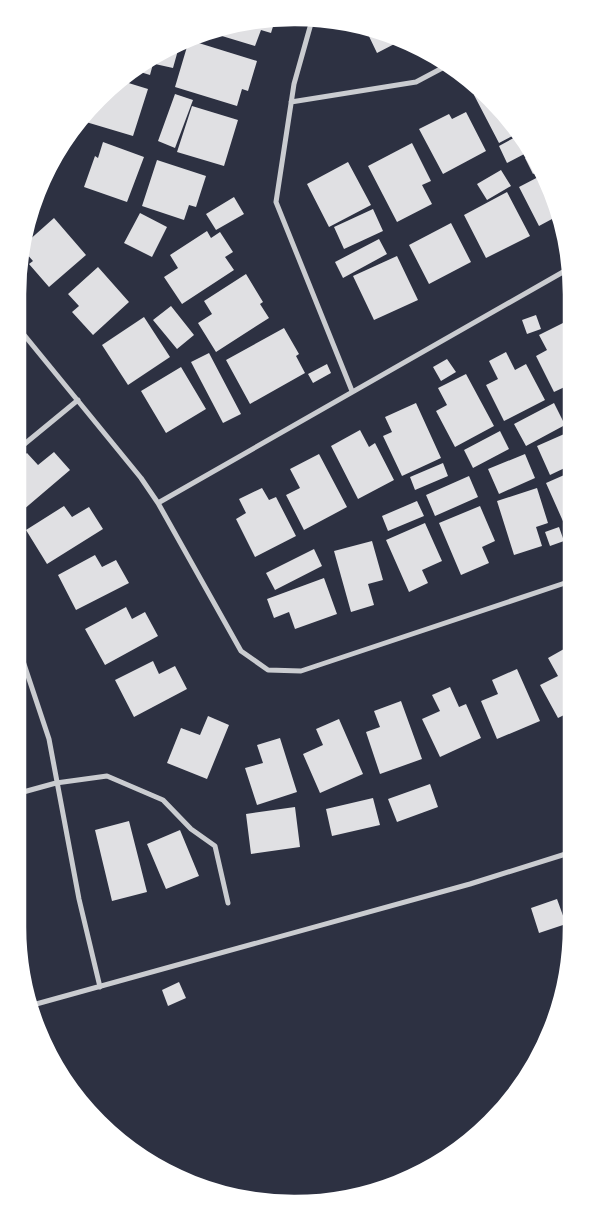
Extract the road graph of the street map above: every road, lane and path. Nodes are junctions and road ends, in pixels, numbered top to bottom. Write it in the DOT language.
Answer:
graph roads {
  1 [pos="310,26"];
  2 [pos="441,68"];
  3 [pos="291,102"];
  4 [pos="563,272"];
  5 [pos="25,336"];
  6 [pos="352,391"];
  7 [pos="78,400"];
  8 [pos="25,444"];
  9 [pos="158,503"];
  10 [pos="564,584"];
  11 [pos="25,667"];
  12 [pos="56,784"];
  13 [pos="25,792"];
  14 [pos="564,855"];
  15 [pos="228,903"];
  16 [pos="100,987"];
  17 [pos="36,1004"];
  1 -- 3 [label="street"];
  2 -- 3 [label="street"];
  3 -- 6 [label="street"];
  4 -- 6 [label="street"];
  5 -- 7 [label="street"];
  6 -- 9 [label="street"];
  7 -- 8 [label="street"];
  7 -- 9 [label="street"];
  9 -- 10 [label="street"];
  11 -- 12 [label="street"];
  12 -- 13 [label="street"];
  12 -- 15 [label="street"];
  12 -- 16 [label="street"];
  14 -- 16 [label="street"];
  16 -- 17 [label="street"];
}
